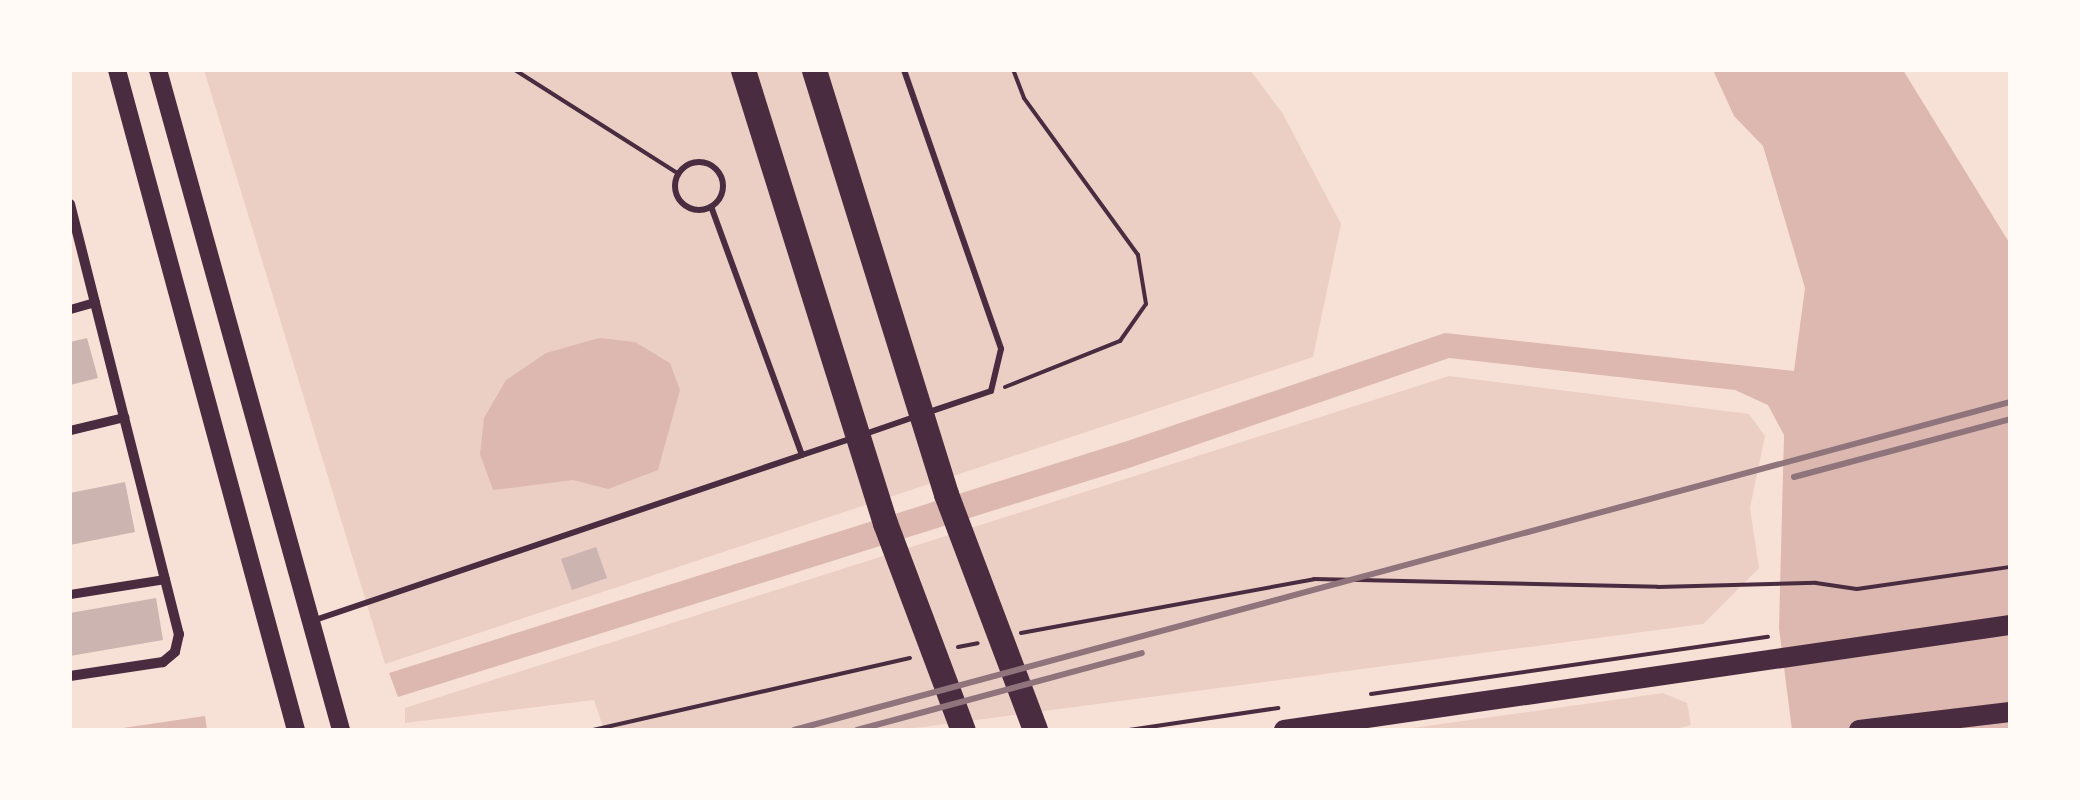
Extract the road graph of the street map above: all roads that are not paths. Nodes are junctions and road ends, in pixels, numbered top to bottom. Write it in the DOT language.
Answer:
graph roads {
  1 [pos="117,70"];
  2 [pos="158,70"];
  3 [pos="743,70"];
  4 [pos="814,70"];
  5 [pos="904,70"];
  6 [pos="70,204"];
  7 [pos="711,207"];
  8 [pos="95,302"];
  9 [pos="70,309"];
  10 [pos="124,417"];
  11 [pos="70,430"];
  12 [pos="802,455"];
  13 [pos="165,579"];
  14 [pos="70,594"];
  15 [pos="311,621"];
  16 [pos="2010,625"];
  17 [pos="70,676"];
  18 [pos="2010,712"];
  19 [pos="296,730"];
  20 [pos="341,730"];
  21 [pos="963,730"];
  22 [pos="1035,730"];
  23 [pos="1284,730"];
  24 [pos="1859,730"];
  1 -- 19 [label="main road"];
  2 -- 15 [label="main road"];
  3 -- 21 [label="highway"];
  4 -- 22 [label="highway"];
  5 -- 12 [label="lane"];
  6 -- 8 [label="street"];
  7 -- 7 [label="lane"];
  7 -- 12 [label="lane"];
  8 -- 9 [label="street"];
  8 -- 10 [label="street"];
  10 -- 11 [label="street"];
  10 -- 13 [label="street"];
  12 -- 15 [label="lane"];
  13 -- 14 [label="street"];
  13 -- 17 [label="street"];
  15 -- 20 [label="main road"];
  16 -- 23 [label="main road"];
  18 -- 24 [label="main road"];
}
